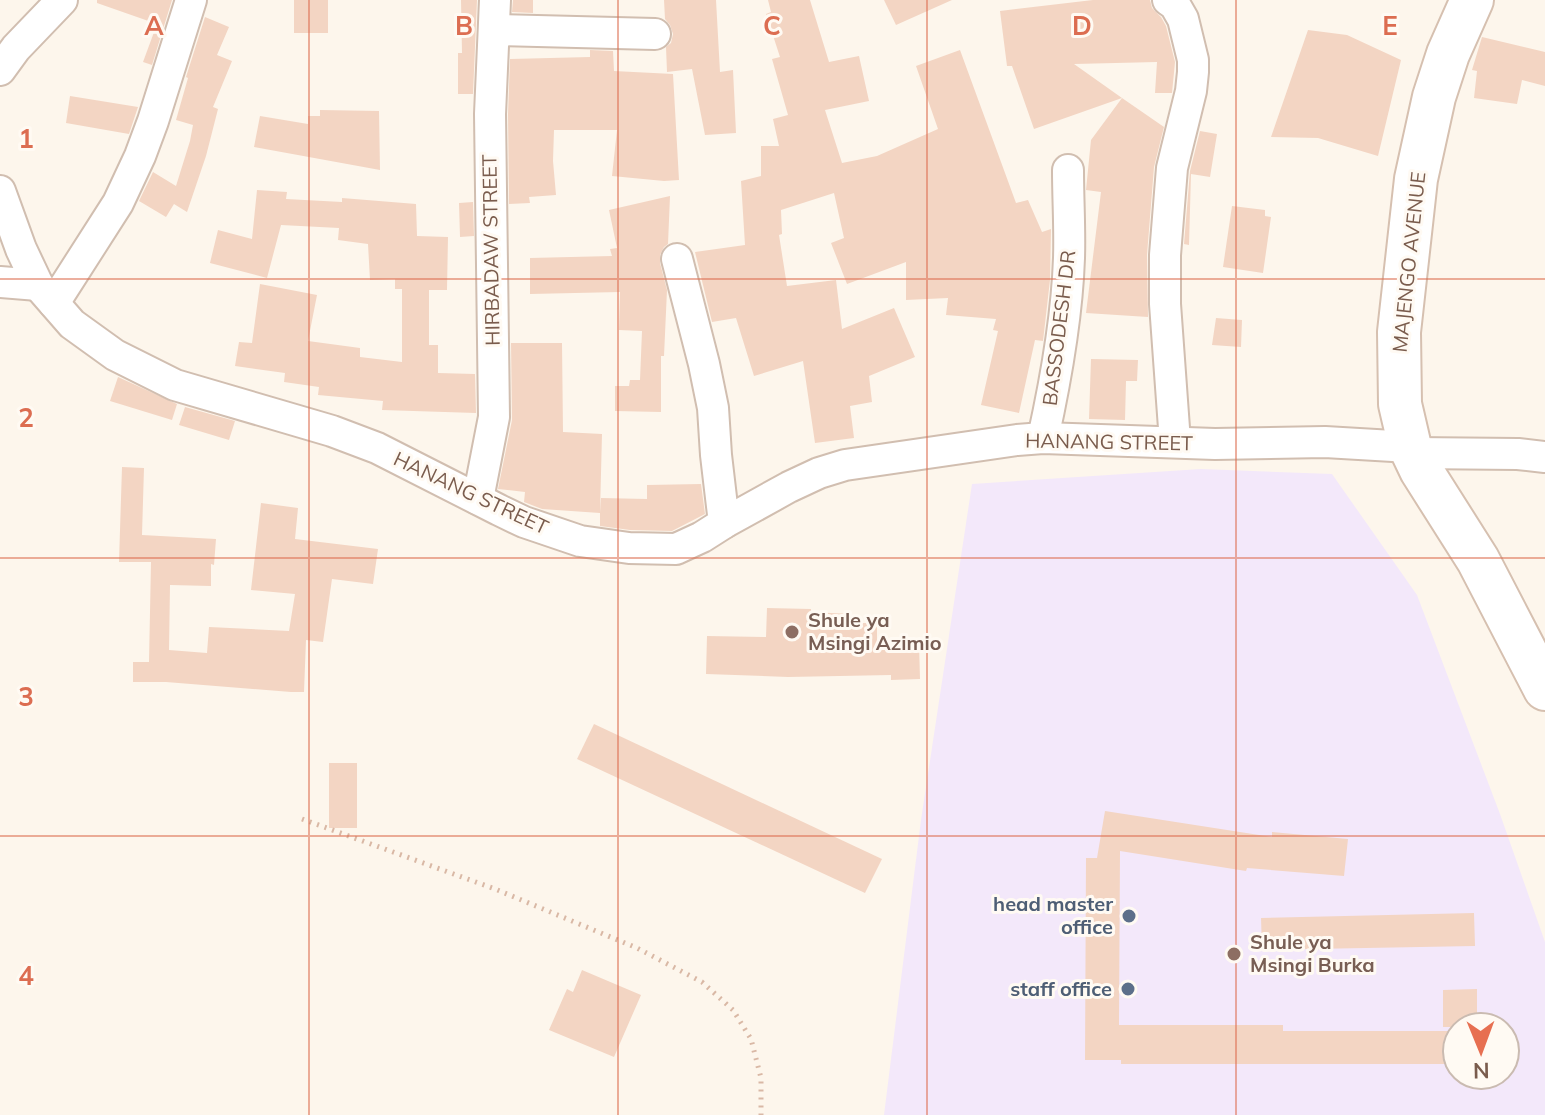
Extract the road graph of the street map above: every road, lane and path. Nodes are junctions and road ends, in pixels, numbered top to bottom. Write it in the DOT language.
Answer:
graph roads {
  1 [pos="62,0"];
  2 [pos="191,0"];
  3 [pos="1472,0"];
  4 [pos="1173,2"];
  5 [pos="494,15"];
  6 [pos="655,34"];
  7 [pos="0,70"];
  8 [pos="1068,170"];
  9 [pos="0,191"];
  10 [pos="677,259"];
  11 [pos="0,282"];
  12 [pos="46,294"];
  13 [pos="1043,438"];
  14 [pos="1175,442"];
  15 [pos="1412,450"];
  16 [pos="1545,457"];
  17 [pos="478,499"];
  18 [pos="724,523"];
  19 [pos="1545,689"];
  20 [pos="302,819"];
  21 [pos="761,1115"];
  1 -- 7 [label="street"];
  2 -- 12 [label="street"];
  3 -- 15 [label="street, MAJENGO AVENUE"];
  4 -- 14 [label="street"];
  5 -- 6 [label="street"];
  5 -- 17 [label="street, HIRBADAW STREET"];
  8 -- 13 [label="street, BASSODESH DR"];
  9 -- 12 [label="street, HANANG STREET"];
  10 -- 18 [label="street"];
  11 -- 12 [label="street"];
  12 -- 17 [label="street, HANANG STREET"];
  13 -- 14 [label="street, HANANG STREET"];
  13 -- 18 [label="street, HANANG STREET"];
  14 -- 15 [label="street, HANANG STREET"];
  15 -- 16 [label="street, HANANG STREET"];
  15 -- 19 [label="street, MAJENGO AVENUE"];
  17 -- 18 [label="street, HANANG STREET"];
  20 -- 21 [label="path"];
}
